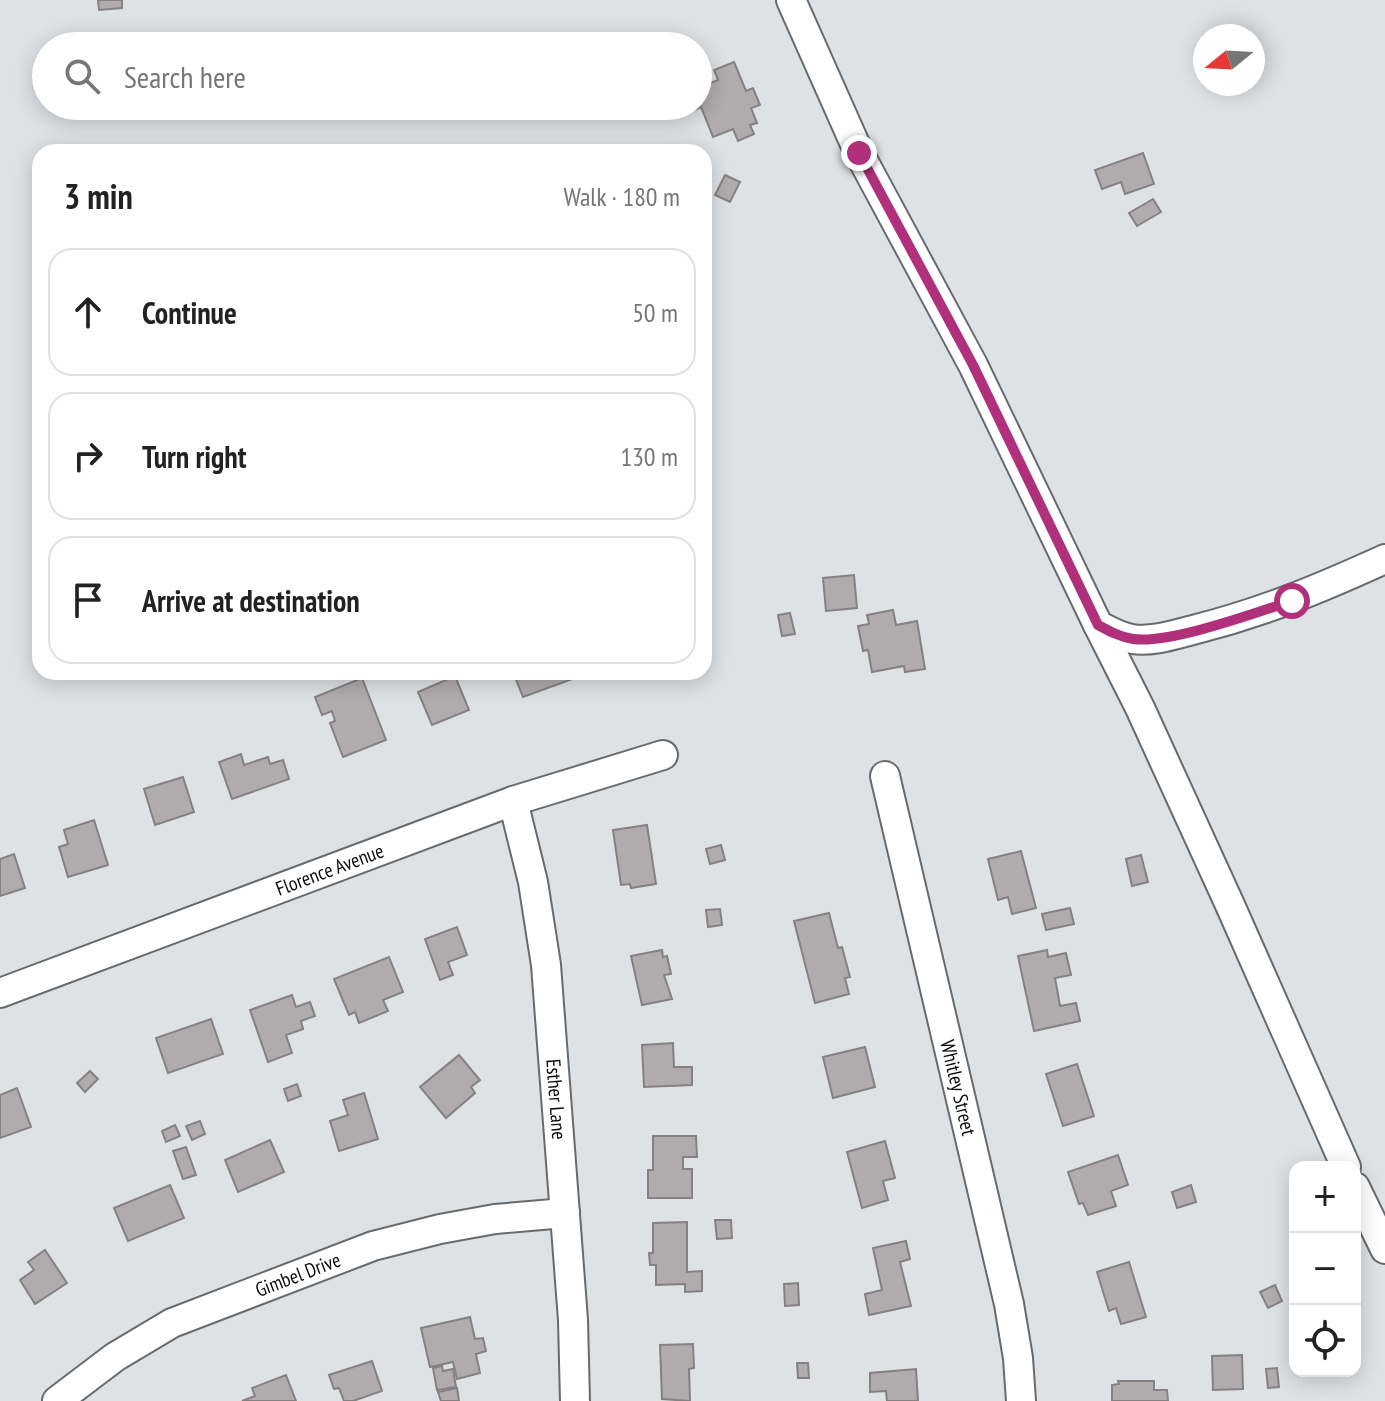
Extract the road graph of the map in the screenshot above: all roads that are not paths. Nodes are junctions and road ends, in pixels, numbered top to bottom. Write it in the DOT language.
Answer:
graph roads {
  1 [pos="791,0"];
  2 [pos="1385,559"];
  3 [pos="1098,625"];
  4 [pos="663,755"];
  5 [pos="885,776"];
  6 [pos="513,801"];
  7 [pos="0,993"];
  8 [pos="1343,1161"];
  9 [pos="1361,1199"];
  10 [pos="565,1213"];
  11 [pos="1385,1249"];
  12 [pos="57,1401"];
  13 [pos="575,1401"];
  14 [pos="1021,1401"];
  1 -- 3 [label="street"];
  2 -- 3 [label="street"];
  3 -- 8 [label="street"];
  4 -- 6 [label="street, Florence Avenue"];
  5 -- 14 [label="street, Whitley Street"];
  6 -- 7 [label="street, Florence Avenue"];
  6 -- 10 [label="street, Esther Lane"];
  9 -- 11 [label="street"];
  10 -- 12 [label="street, Gimbel Drive"];
  10 -- 13 [label="street, Esther Lane"];
}
